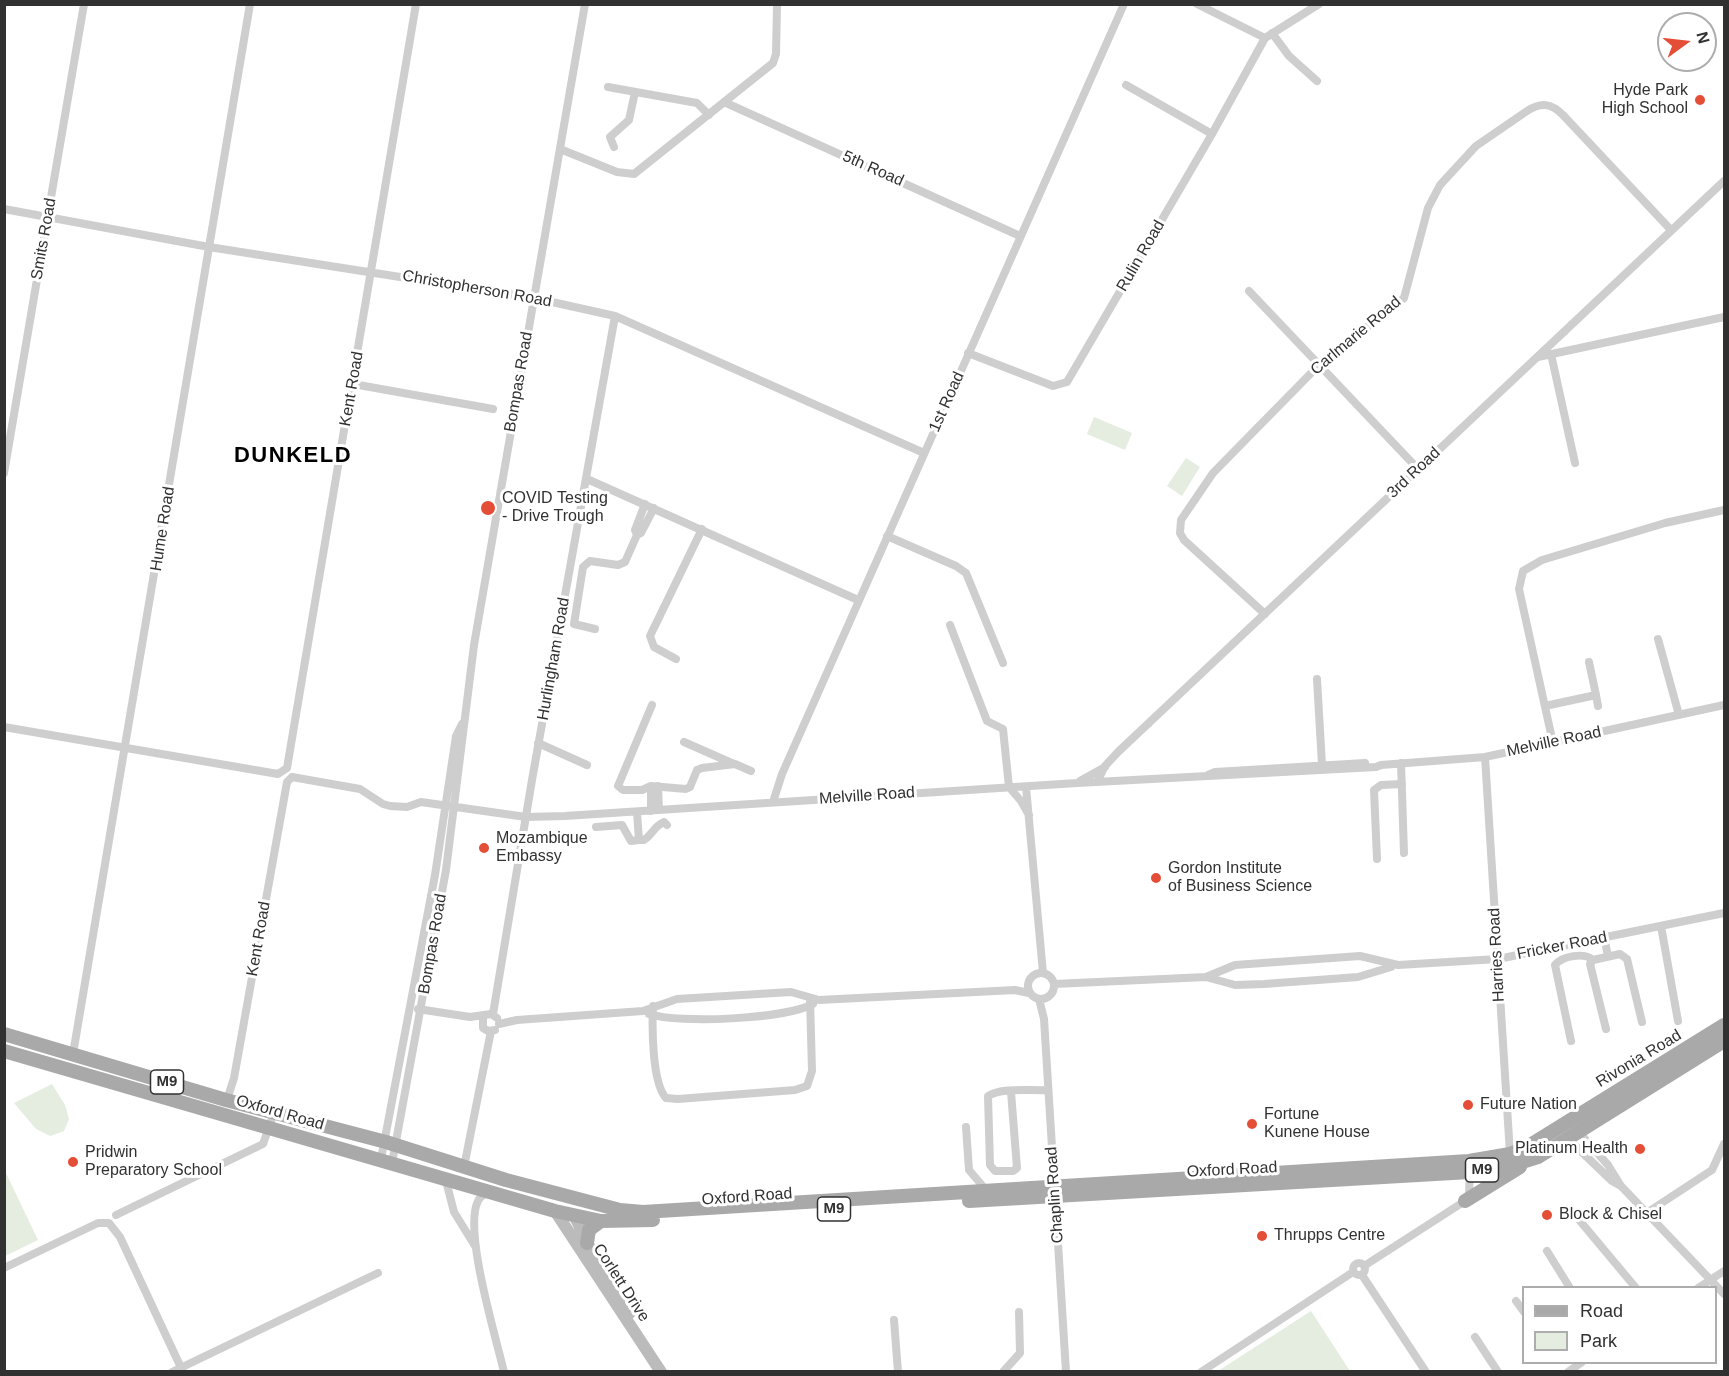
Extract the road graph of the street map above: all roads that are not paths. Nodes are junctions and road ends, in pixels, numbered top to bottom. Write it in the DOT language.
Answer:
graph roads {
  1 [pos="84,4"];
  2 [pos="250,4"];
  3 [pos="416,4"];
  4 [pos="585,4"];
  5 [pos="777,4"];
  6 [pos="1124,4"];
  7 [pos="1197,4"];
  8 [pos="1319,4"];
  9 [pos="1268,35"];
  10 [pos="1317,81"];
  11 [pos="1126,85"];
  12 [pos="608,87"];
  13 [pos="635,92"];
  14 [pos="724,102"];
  15 [pos="709,115"];
  16 [pos="1212,134"];
  17 [pos="614,147"];
  18 [pos="560,149"];
  19 [pos="1725,181"];
  20 [pos="4,209"];
  21 [pos="48,217"];
  22 [pos="1671,230"];
  23 [pos="1020,236"];
  24 [pos="209,247"];
  25 [pos="372,271"];
  26 [pos="1249,291"];
  27 [pos="534,298"];
  28 [pos="615,316"];
  29 [pos="1725,317"];
  30 [pos="968,353"];
  31 [pos="1551,354"];
  32 [pos="1538,357"];
  33 [pos="1319,365"];
  34 [pos="353,384"];
  35 [pos="494,409"];
  36 [pos="924,453"];
  37 [pos="1575,463"];
  38 [pos="1418,469"];
  39 [pos="4,473"];
  40 [pos="587,479"];
  41 [pos="645,504"];
  42 [pos="654,508"];
  43 [pos="1725,510"];
  44 [pos="702,529"];
  45 [pos="637,535"];
  46 [pos="887,536"];
  47 [pos="858,600"];
  48 [pos="1265,614"];
  49 [pos="950,625"];
  50 [pos="595,629"];
  51 [pos="1658,639"];
  52 [pos="676,659"];
  53 [pos="1589,662"];
  54 [pos="1003,663"];
  55 [pos="1317,679"];
  56 [pos="1596,695"];
  57 [pos="652,705"];
  58 [pos="1725,705"];
  59 [pos="1545,706"];
  60 [pos="1598,706"];
  61 [pos="1679,715"];
  62 [pos="462,724"];
  63 [pos="4,726"];
  64 [pos="684,742"];
  65 [pos="538,743"];
  66 [pos="1553,743"];
  67 [pos="124,749"];
  68 [pos="1485,757"];
  69 [pos="735,764"];
  70 [pos="1401,764"];
  71 [pos="587,765"];
  72 [pos="1322,765"];
  73 [pos="1381,765"];
  74 [pos="1105,766"];
  75 [pos="751,771"];
  76 [pos="287,775"];
  77 [pos="1207,775"];
  78 [pos="1097,782"];
  79 [pos="1077,783"];
  80 [pos="1401,784"];
  81 [pos="655,786"];
  82 [pos="1026,786"];
  83 [pos="1009,788"];
  84 [pos="773,802"];
  85 [pos="445,805"];
  86 [pos="455,806"];
  87 [pos="655,811"];
  88 [pos="638,812"];
  89 [pos="1029,815"];
  90 [pos="526,817"];
  91 [pos="667,825"];
  92 [pos="596,827"];
  93 [pos="639,840"];
  94 [pos="1404,853"];
  95 [pos="1377,859"];
  96 [pos="1725,913"];
  97 [pos="1660,926"];
  98 [pos="1604,938"];
  99 [pos="1608,956"];
  100 [pos="1498,959"];
  101 [pos="1593,960"];
  102 [pos="1398,965"];
  103 [pos="1040,973"];
  104 [pos="1206,976"];
  105 [pos="1054,987"];
  106 [pos="1028,989"];
  107 [pos="1042,999"];
  108 [pos="813,1001"];
  109 [pos="410,1007"];
  110 [pos="422,1011"];
  111 [pos="653,1011"];
  112 [pos="1678,1021"];
  113 [pos="490,1022"];
  114 [pos="1642,1022"];
  115 [pos="1725,1025"];
  116 [pos="1606,1029"];
  117 [pos="4,1035"];
  118 [pos="1571,1041"];
  119 [pos="1725,1041"];
  120 [pos="4,1051"];
  121 [pos="73,1054"];
  122 [pos="60,1066"];
  123 [pos="79,1072"];
  124 [pos="142,1075"];
  125 [pos="139,1090"];
  126 [pos="1048,1090"];
  127 [pos="1011,1092"];
  128 [pos="224,1107"];
  129 [pos="244,1112"];
  130 [pos="274,1113"];
  131 [pos="296,1119"];
  132 [pos="966,1127"];
  133 [pos="271,1128"];
  134 [pos="1568,1129"];
  135 [pos="291,1134"];
  136 [pos="391,1144"];
  137 [pos="1725,1144"];
  138 [pos="1510,1154"];
  139 [pos="1538,1157"];
  140 [pos="387,1161"];
  141 [pos="1469,1166"];
  142 [pos="464,1167"];
  143 [pos="445,1177"];
  144 [pos="987,1190"];
  145 [pos="1055,1191"];
  146 [pos="489,1192"];
  147 [pos="555,1194"];
  148 [pos="1465,1201"];
  149 [pos="555,1211"];
  150 [pos="1648,1212"];
  151 [pos="475,1214"];
  152 [pos="116,1215"];
  153 [pos="574,1215"];
  154 [pos="457,1218"];
  155 [pos="601,1221"];
  156 [pos="1580,1221"];
  157 [pos="587,1243"];
  158 [pos="475,1246"];
  159 [pos="1547,1251"];
  160 [pos="4,1268"];
  161 [pos="1360,1271"];
  162 [pos="1725,1271"];
  163 [pos="378,1273"];
  164 [pos="1711,1280"];
  165 [pos="1569,1286"];
  166 [pos="1635,1286"];
  167 [pos="1700,1286"];
  168 [pos="1725,1294"];
  169 [pos="1516,1301"];
  170 [pos="1522,1309"];
  171 [pos="1019,1312"];
  172 [pos="894,1320"];
  173 [pos="1475,1337"];
  174 [pos="182,1369"];
  175 [pos="172,1371"];
  176 [pos="504,1371"];
  177 [pos="661,1371"];
  178 [pos="669,1371"];
  179 [pos="898,1371"];
  180 [pos="1003,1371"];
  181 [pos="1066,1371"];
  182 [pos="1201,1371"];
  183 [pos="1426,1371"];
  184 [pos="1498,1371"];
  1 -- 21 [label="street, Smits Road"];
  2 -- 24 [label="street, Hume Road"];
  3 -- 25 [label="street, Kent Road"];
  4 -- 18 [label="street, Bompas Road"];
  5 -- 14 [label="street"];
  6 -- 23 [label="street, 1st Road"];
  7 -- 9 [label="street"];
  8 -- 9 [label="street"];
  9 -- 10 [label="street"];
  9 -- 16 [label="street, Rulin Road"];
  11 -- 16 [label="street"];
  12 -- 13 [label="street"];
  13 -- 15 [label="street"];
  13 -- 17 [label="street"];
  14 -- 15 [label="street"];
  14 -- 23 [label="street, 5th Road"];
  15 -- 18 [label="street"];
  16 -- 30 [label="street, Rulin Road"];
  18 -- 27 [label="street, Bompas Road"];
  19 -- 22 [label="street, 3rd Road"];
  20 -- 21 [label="street, Christopherson Road"];
  21 -- 24 [label="street, Christopherson Road"];
  21 -- 39 [label="street, Smits Road"];
  22 -- 32 [label="street, 3rd Road"];
  22 -- 33 [label="street, Carlmarie Road"];
  23 -- 30 [label="street, 1st Road"];
  24 -- 25 [label="street, Christopherson Road"];
  24 -- 67 [label="street, Hume Road"];
  25 -- 27 [label="street, Christopherson Road"];
  25 -- 34 [label="street, Kent Road"];
  26 -- 33 [label="street"];
  27 -- 28 [label="street, Christopherson Road"];
  27 -- 62 [label="street, Bompas Road"];
  28 -- 36 [label="street, Christopherson Road"];
  28 -- 40 [label="street, Hurlingham Road"];
  29 -- 31 [label="street"];
  30 -- 36 [label="street, 1st Road"];
  31 -- 32 [label="street"];
  31 -- 37 [label="street"];
  32 -- 38 [label="street, 3rd Road"];
  33 -- 38 [label="street"];
  33 -- 48 [label="street, Carlmarie Road"];
  34 -- 35 [label="street"];
  34 -- 76 [label="street, Kent Road"];
  36 -- 46 [label="street, 1st Road"];
  38 -- 48 [label="street, 3rd Road"];
  40 -- 41 [label="street"];
  40 -- 65 [label="street, Hurlingham Road"];
  41 -- 42 [label="street"];
  41 -- 45 [label="street"];
  42 -- 44 [label="street"];
  42 -- 45 [label="street"];
  43 -- 59 [label="street"];
  44 -- 47 [label="street"];
  44 -- 52 [label="street"];
  45 -- 50 [label="street"];
  46 -- 47 [label="street, 1st Road"];
  46 -- 54 [label="street"];
  47 -- 84 [label="street, 1st Road"];
  48 -- 74 [label="street, 3rd Road"];
  49 -- 83 [label="street"];
  51 -- 61 [label="street"];
  53 -- 56 [label="street"];
  55 -- 72 [label="street"];
  56 -- 59 [label="street"];
  56 -- 60 [label="street"];
  57 -- 81 [label="street"];
  58 -- 61 [label="street, Melville Road"];
  59 -- 66 [label="street"];
  61 -- 66 [label="street, Melville Road"];
  62 -- 85 [label="street, Bompas Road"];
  62 -- 86 [label="street, Bompas Road"];
  63 -- 67 [label="street, Melville Road"];
  64 -- 69 [label="street"];
  65 -- 71 [label="street"];
  65 -- 90 [label="street, Hurlingham Road"];
  66 -- 68 [label="street, Melville Road"];
  67 -- 76 [label="street, Melville Road"];
  67 -- 121 [label="street, Hume Road"];
  68 -- 70 [label="street, Melville Road"];
  68 -- 100 [label="street, Harries Road"];
  69 -- 75 [label="street"];
  69 -- 81 [label="street"];
  70 -- 73 [label="street, Melville Road"];
  70 -- 80 [label="street"];
  72 -- 73 [label="street, Melville Road"];
  72 -- 77 [label="street, Melville Road"];
  73 -- 77 [label="street, Melville Road"];
  74 -- 78 [label="street, 3rd Road"];
  74 -- 79 [label="street, 3rd Road"];
  76 -- 85 [label="street, Melville Road"];
  76 -- 128 [label="street, Kent Road"];
  77 -- 78 [label="street, Melville Road"];
  78 -- 79 [label="street, Melville Road"];
  79 -- 82 [label="street, Melville Road"];
  80 -- 94 [label="street"];
  80 -- 95 [label="street"];
  81 -- 87 [label="street"];
  82 -- 83 [label="street, Melville Road"];
  82 -- 89 [label="street"];
  83 -- 84 [label="street, Melville Road"];
  83 -- 89 [label="street"];
  84 -- 87 [label="street, Melville Road"];
  85 -- 86 [label="street, Melville Road"];
  85 -- 109 [label="street, Bompas Road"];
  86 -- 90 [label="street, Melville Road"];
  86 -- 110 [label="street, Bompas Road"];
  87 -- 88 [label="street, Melville Road"];
  88 -- 90 [label="street, Melville Road"];
  88 -- 93 [label="street"];
  89 -- 103 [label="street"];
  90 -- 113 [label="street, Hurlingham Road"];
  91 -- 93 [label="street"];
  92 -- 93 [label="street"];
  96 -- 97 [label="street, Fricker Road"];
  97 -- 98 [label="street, Fricker Road"];
  97 -- 112 [label="street"];
  98 -- 99 [label="street"];
  98 -- 100 [label="street, Fricker Road"];
  99 -- 101 [label="street"];
  99 -- 114 [label="street"];
  100 -- 102 [label="street, Fricker Road"];
  100 -- 138 [label="street, Harries Road"];
  101 -- 116 [label="street"];
  101 -- 118 [label="street"];
  102 -- 104 [label="street, Fricker Road"];
  102 -- 104 [label="street, Fricker Road"];
  103 -- 105 [label="street"];
  103 -- 106 [label="street"];
  104 -- 105 [label="street, Fricker Road"];
  105 -- 107 [label="street"];
  106 -- 107 [label="street"];
  106 -- 108 [label="street"];
  107 -- 126 [label="street, Chaplin Road"];
  108 -- 111 [label="street"];
  108 -- 111 [label="street"];
  108 -- 111 [label="street"];
  109 -- 110 [label="street"];
  109 -- 136 [label="street, Bompas Road"];
  110 -- 113 [label="street"];
  110 -- 136 [label="street, Bompas Road"];
  111 -- 113 [label="street"];
  113 -- 142 [label="street, Hurlingham Road"];
  115 -- 134 [label="main road, Rivonia Road / M9"];
  117 -- 121 [label="main road, Oxford Road / M9"];
  119 -- 134 [label="main road, Rivonia Road / M9"];
  120 -- 122 [label="main road, Oxford Road / M9"];
  121 -- 122 [label="main road"];
  121 -- 123 [label="main road"];
  121 -- 124 [label="main road, Oxford Road / M9"];
  122 -- 123 [label="main road, Oxford Road / M9"];
  123 -- 125 [label="main road, Oxford Road / M9"];
  124 -- 125 [label="main road"];
  124 -- 128 [label="main road, Oxford Road / M9"];
  125 -- 128 [label="main road, Oxford Road / M9"];
  126 -- 127 [label="street"];
  126 -- 145 [label="street, Chaplin Road"];
  127 -- 127 [label="street"];
  128 -- 129 [label="main road, Oxford Road / M9"];
  129 -- 130 [label="main road, Oxford Road / M9"];
  129 -- 133 [label="main road, Oxford Road / M9"];
  130 -- 131 [label="main road, Oxford Road / M9"];
  130 -- 133 [label="street"];
  131 -- 135 [label="main road"];
  131 -- 136 [label="main road, Oxford Road / M9"];
  132 -- 144 [label="street"];
  133 -- 135 [label="main road, Oxford Road / M9"];
  133 -- 152 [label="street"];
  134 -- 138 [label="main road, Oxford Road / M9"];
  134 -- 139 [label="main road, Oxford Road / M9"];
  134 -- 150 [label="street"];
  135 -- 140 [label="main road, Oxford Road / M9"];
  136 -- 140 [label="street, Bompas Road"];
  136 -- 142 [label="main road, Oxford Road / M9"];
  137 -- 150 [label="street"];
  138 -- 141 [label="main road, Oxford Road / M9"];
  139 -- 141 [label="main road, Oxford Road / M9"];
  139 -- 148 [label="main road"];
  140 -- 143 [label="main road, Oxford Road / M9"];
  141 -- 145 [label="main road, Oxford Road / M9"];
  141 -- 148 [label="street"];
  142 -- 147 [label="main road, Oxford Road / M9"];
  143 -- 146 [label="main road, Oxford Road / M9"];
  143 -- 154 [label="street"];
  144 -- 145 [label="main road, Oxford Road / M9"];
  144 -- 147 [label="main road, Oxford Road / M9"];
  145 -- 155 [label="main road, Oxford Road / M9"];
  145 -- 181 [label="street, Chaplin Road"];
  146 -- 149 [label="main road, Oxford Road / M9"];
  146 -- 151 [label="street"];
  147 -- 153 [label="main road"];
  148 -- 161 [label="street"];
  149 -- 153 [label="main road, Oxford Road / M9"];
  149 -- 177 [label="main road, Corlett Drive"];
  150 -- 164 [label="street"];
  151 -- 154 [label="street"];
  151 -- 158 [label="street"];
  153 -- 155 [label="main road, Oxford Road / M9"];
  153 -- 157 [label="main road, Corlett Drive"];
  154 -- 158 [label="street"];
  155 -- 157 [label="main road"];
  156 -- 166 [label="street"];
  157 -- 178 [label="main road, Corlett Drive"];
  158 -- 176 [label="street"];
  159 -- 165 [label="street"];
  160 -- 174 [label="street"];
  161 -- 182 [label="street"];
  161 -- 183 [label="street"];
  162 -- 164 [label="street"];
  163 -- 174 [label="street"];
  164 -- 167 [label="street"];
  164 -- 168 [label="street"];
  169 -- 170 [label="street"];
  171 -- 180 [label="street"];
  172 -- 179 [label="street"];
  173 -- 184 [label="street"];
  174 -- 175 [label="street"];
}
